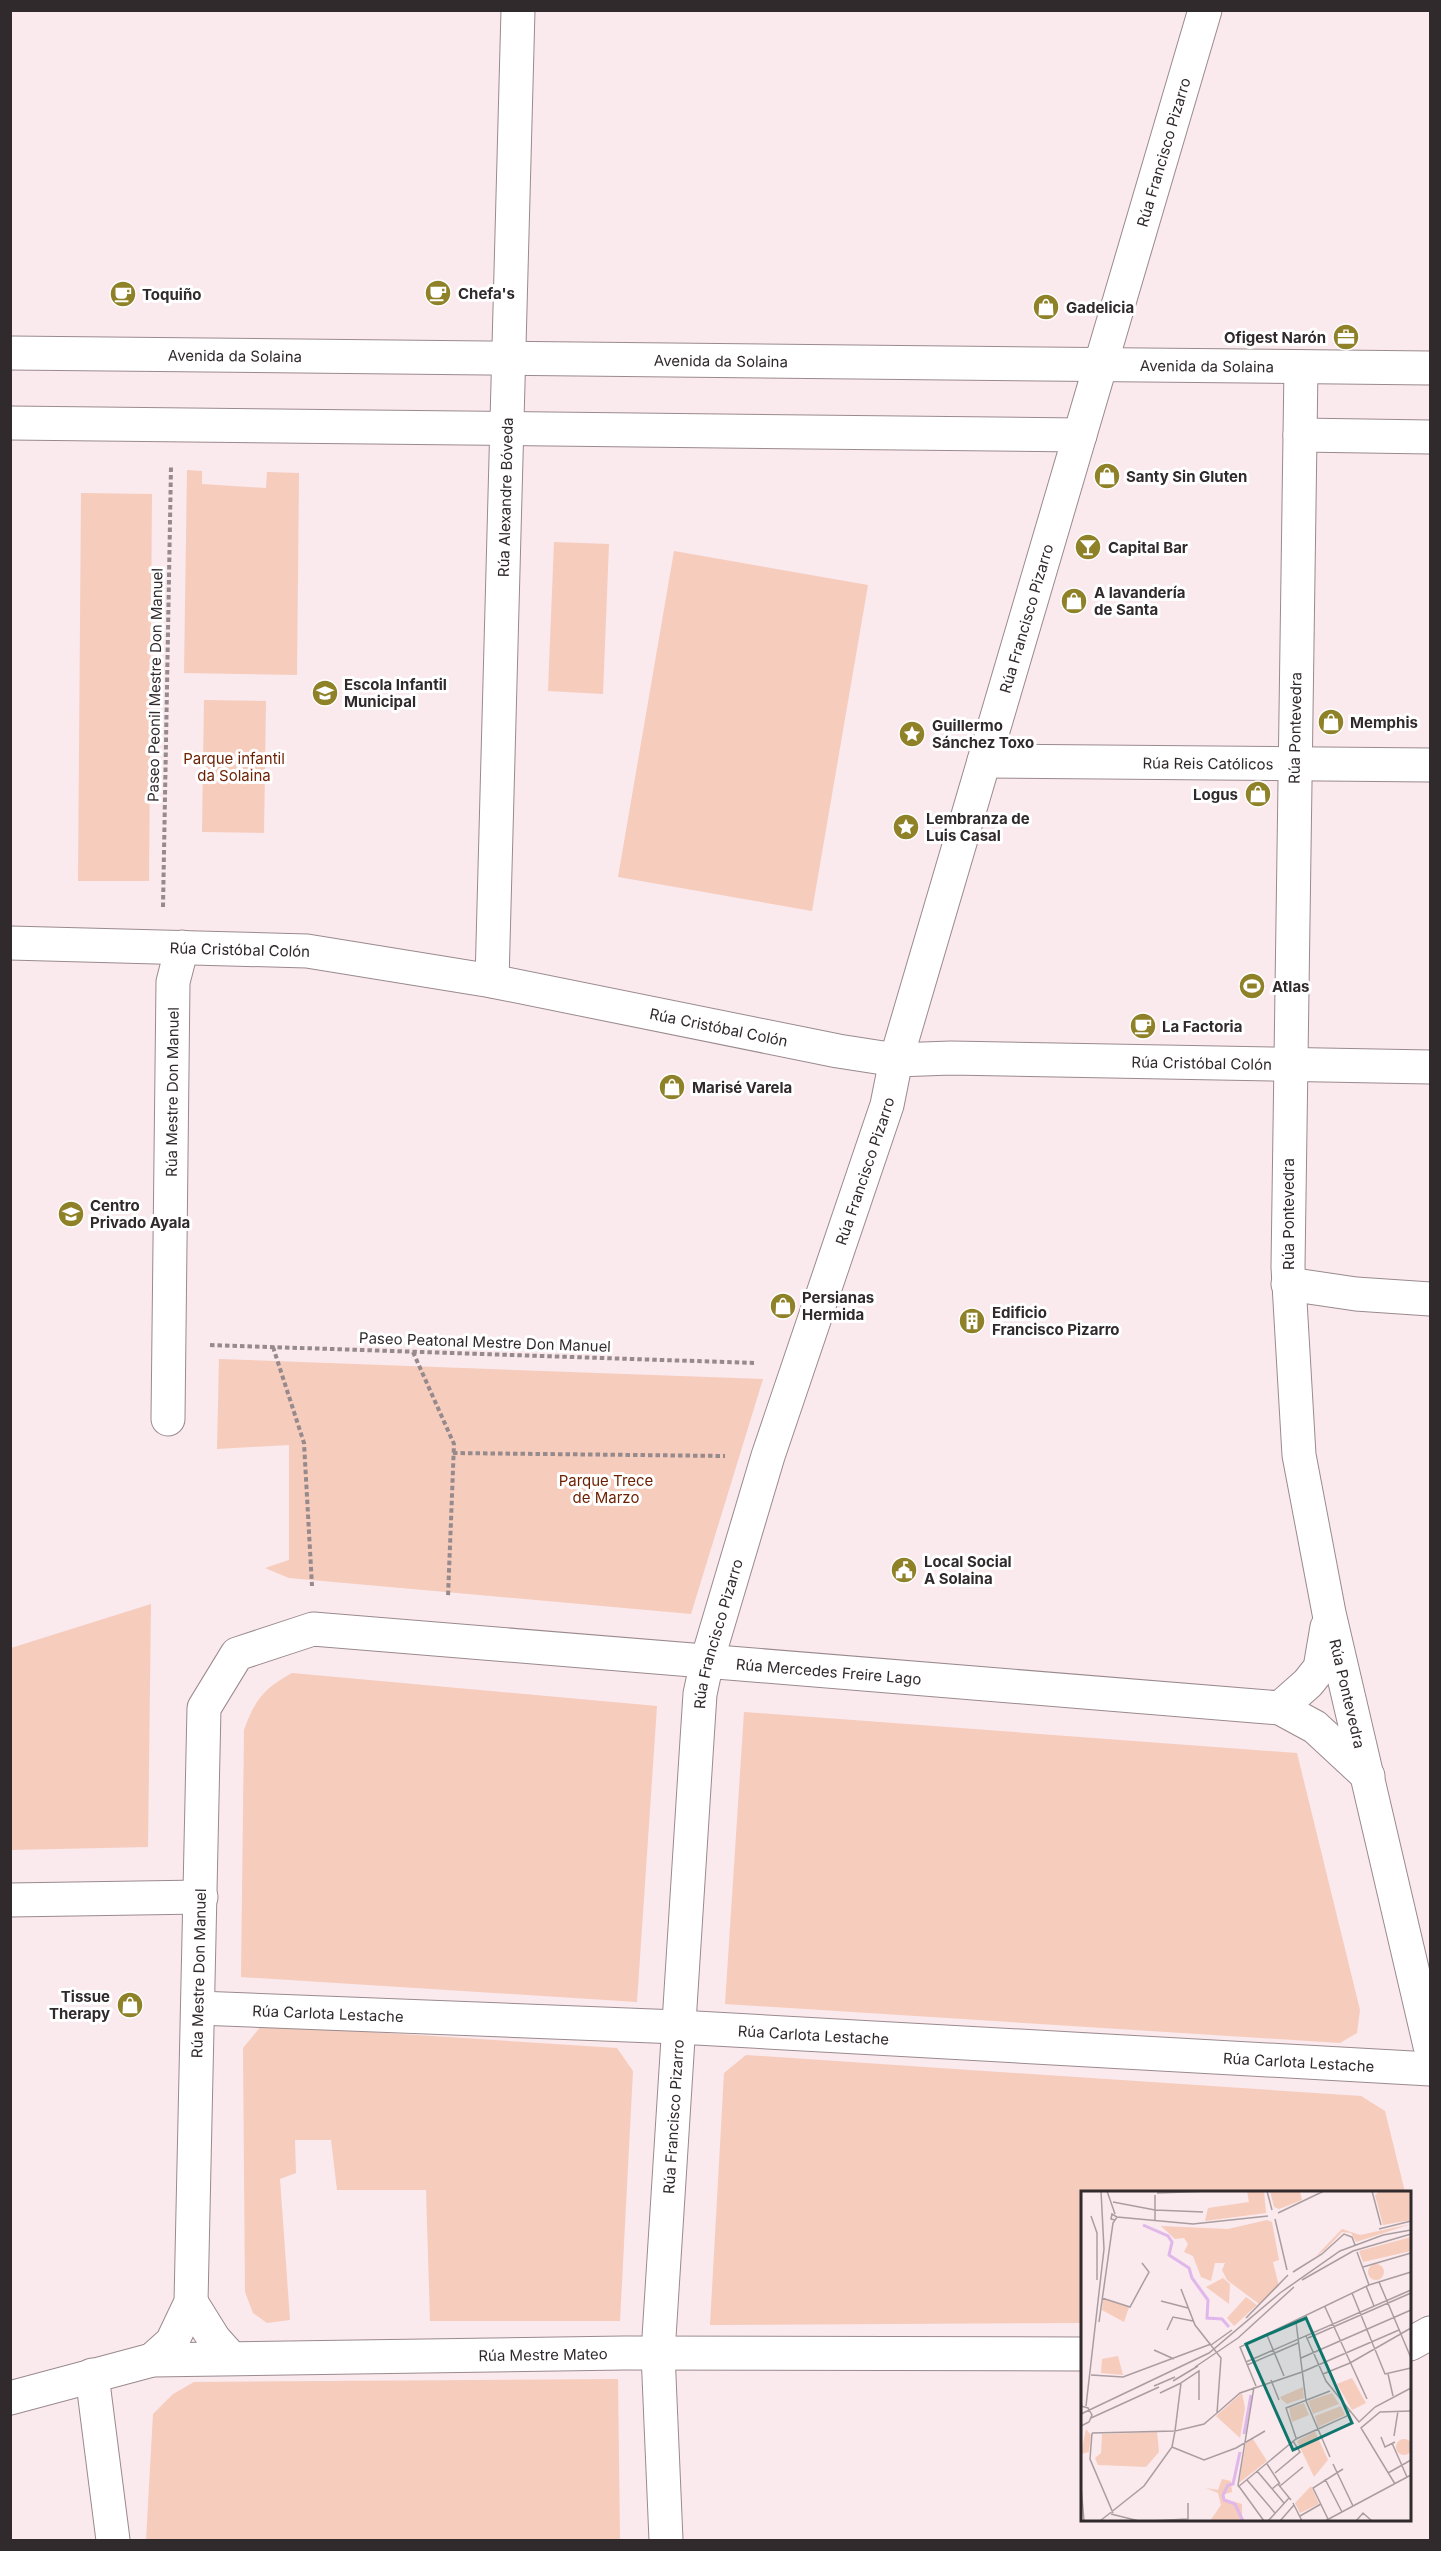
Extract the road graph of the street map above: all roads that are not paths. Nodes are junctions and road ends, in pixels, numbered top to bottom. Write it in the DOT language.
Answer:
graph roads {
  1 [pos="518,10"];
  2 [pos="1205,10"];
  3 [pos="10,353"];
  4 [pos="509,358"];
  5 [pos="1100,365"];
  6 [pos="1301,367"];
  7 [pos="1431,368"];
  8 [pos="10,423"];
  9 [pos="507,428"];
  10 [pos="1080,435"];
  11 [pos="1300,435"];
  12 [pos="1431,437"];
  13 [pos="984,761"];
  14 [pos="1294,764"];
  15 [pos="1431,765"];
  16 [pos="10,943"];
  17 [pos="172,947"];
  18 [pos="492,981"];
  19 [pos="896,1060"];
  20 [pos="1289,1066"];
  21 [pos="1431,1067"];
  22 [pos="1288,1284"];
  23 [pos="1431,1299"];
  24 [pos="168,1419"];
  25 [pos="1329,1613"];
  26 [pos="237,1654"];
  27 [pos="707,1661"];
  28 [pos="1280,1707"];
  29 [pos="1368,1776"];
  30 [pos="201,1897"];
  31 [pos="10,1900"];
  32 [pos="198,2008"];
  33 [pos="678,2026"];
  34 [pos="1431,2046"];
  35 [pos="1431,2069"];
  36 [pos="191,2302"];
  37 [pos="1431,2333"];
  38 [pos="1411,2343"];
  39 [pos="658,2353"];
  40 [pos="1081,2354"];
  41 [pos="231,2358"];
  42 [pos="152,2360"];
  43 [pos="92,2375"];
  44 [pos="10,2398"];
  45 [pos="113,2541"];
  46 [pos="666,2541"];
  1 -- 4 [label="street, Rúa Alexandre Bóveda"];
  2 -- 5 [label="street, Rúa Francisco Pizarro"];
  3 -- 4 [label="street, Avenida da Solaina"];
  4 -- 5 [label="street, Avenida da Solaina"];
  4 -- 9 [label="street, Rúa Alexandre Bóveda"];
  5 -- 6 [label="street, Avenida da Solaina"];
  5 -- 10 [label="street, Rúa Francisco Pizarro"];
  6 -- 7 [label="street, Avenida da Solaina"];
  6 -- 11 [label="street, Rúa Pontevedra"];
  8 -- 9 [label="street"];
  9 -- 10 [label="street"];
  9 -- 18 [label="street, Rúa Alexandre Bóveda"];
  10 -- 13 [label="street, Rúa Francisco Pizarro"];
  11 -- 12 [label="street"];
  11 -- 14 [label="street, Rúa Pontevedra"];
  13 -- 14 [label="street, Rúa Reis Católicos"];
  13 -- 19 [label="street, Rúa Francisco Pizarro"];
  14 -- 15 [label="street, Rúa Reis Católicos"];
  14 -- 20 [label="street, Rúa Pontevedra"];
  16 -- 17 [label="street, Rúa Cristóbal Colón"];
  17 -- 18 [label="street, Rúa Cristóbal Colón"];
  17 -- 24 [label="street, Rúa Mestre Don Manuel"];
  18 -- 19 [label="street, Rúa Cristóbal Colón"];
  19 -- 20 [label="street, Rúa Cristóbal Colón"];
  19 -- 27 [label="street, Rúa Francisco Pizarro"];
  20 -- 21 [label="street, Rúa Cristóbal Colón"];
  20 -- 22 [label="street, Rúa Pontevedra"];
  22 -- 23 [label="street"];
  22 -- 25 [label="street, Rúa Pontevedra"];
  25 -- 28 [label="street"];
  25 -- 29 [label="street, Rúa Pontevedra"];
  26 -- 27 [label="street, Rúa Mercedes Freire Lago"];
  26 -- 30 [label="street, Rúa Mestre Don Manuel"];
  27 -- 28 [label="street, Rúa Mercedes Freire Lago"];
  27 -- 33 [label="street, Rúa Francisco Pizarro"];
  28 -- 29 [label="street"];
  29 -- 34 [label="street, Rúa Pontevedra"];
  30 -- 31 [label="street"];
  30 -- 32 [label="street, Rúa Mestre Don Manuel"];
  32 -- 33 [label="street, Rúa Carlota Lestache"];
  32 -- 36 [label="street, Rúa Mestre Don Manuel"];
  33 -- 35 [label="street, Rúa Carlota Lestache"];
  33 -- 39 [label="street, Rúa Francisco Pizarro"];
  36 -- 41 [label="street"];
  36 -- 42 [label="street, Rúa Mestre Don Manuel"];
  37 -- 38 [label="street"];
  39 -- 40 [label="street, Rúa Mestre Mateo"];
  39 -- 41 [label="street, Rúa Mestre Mateo"];
  39 -- 46 [label="street, Rúa Francisco Pizarro"];
  41 -- 42 [label="street, Rúa Mestre Mateo"];
  42 -- 43 [label="street, Rúa Mestre Mateo"];
  43 -- 44 [label="street, Rúa Mestre Mateo"];
  43 -- 45 [label="street"];
}
